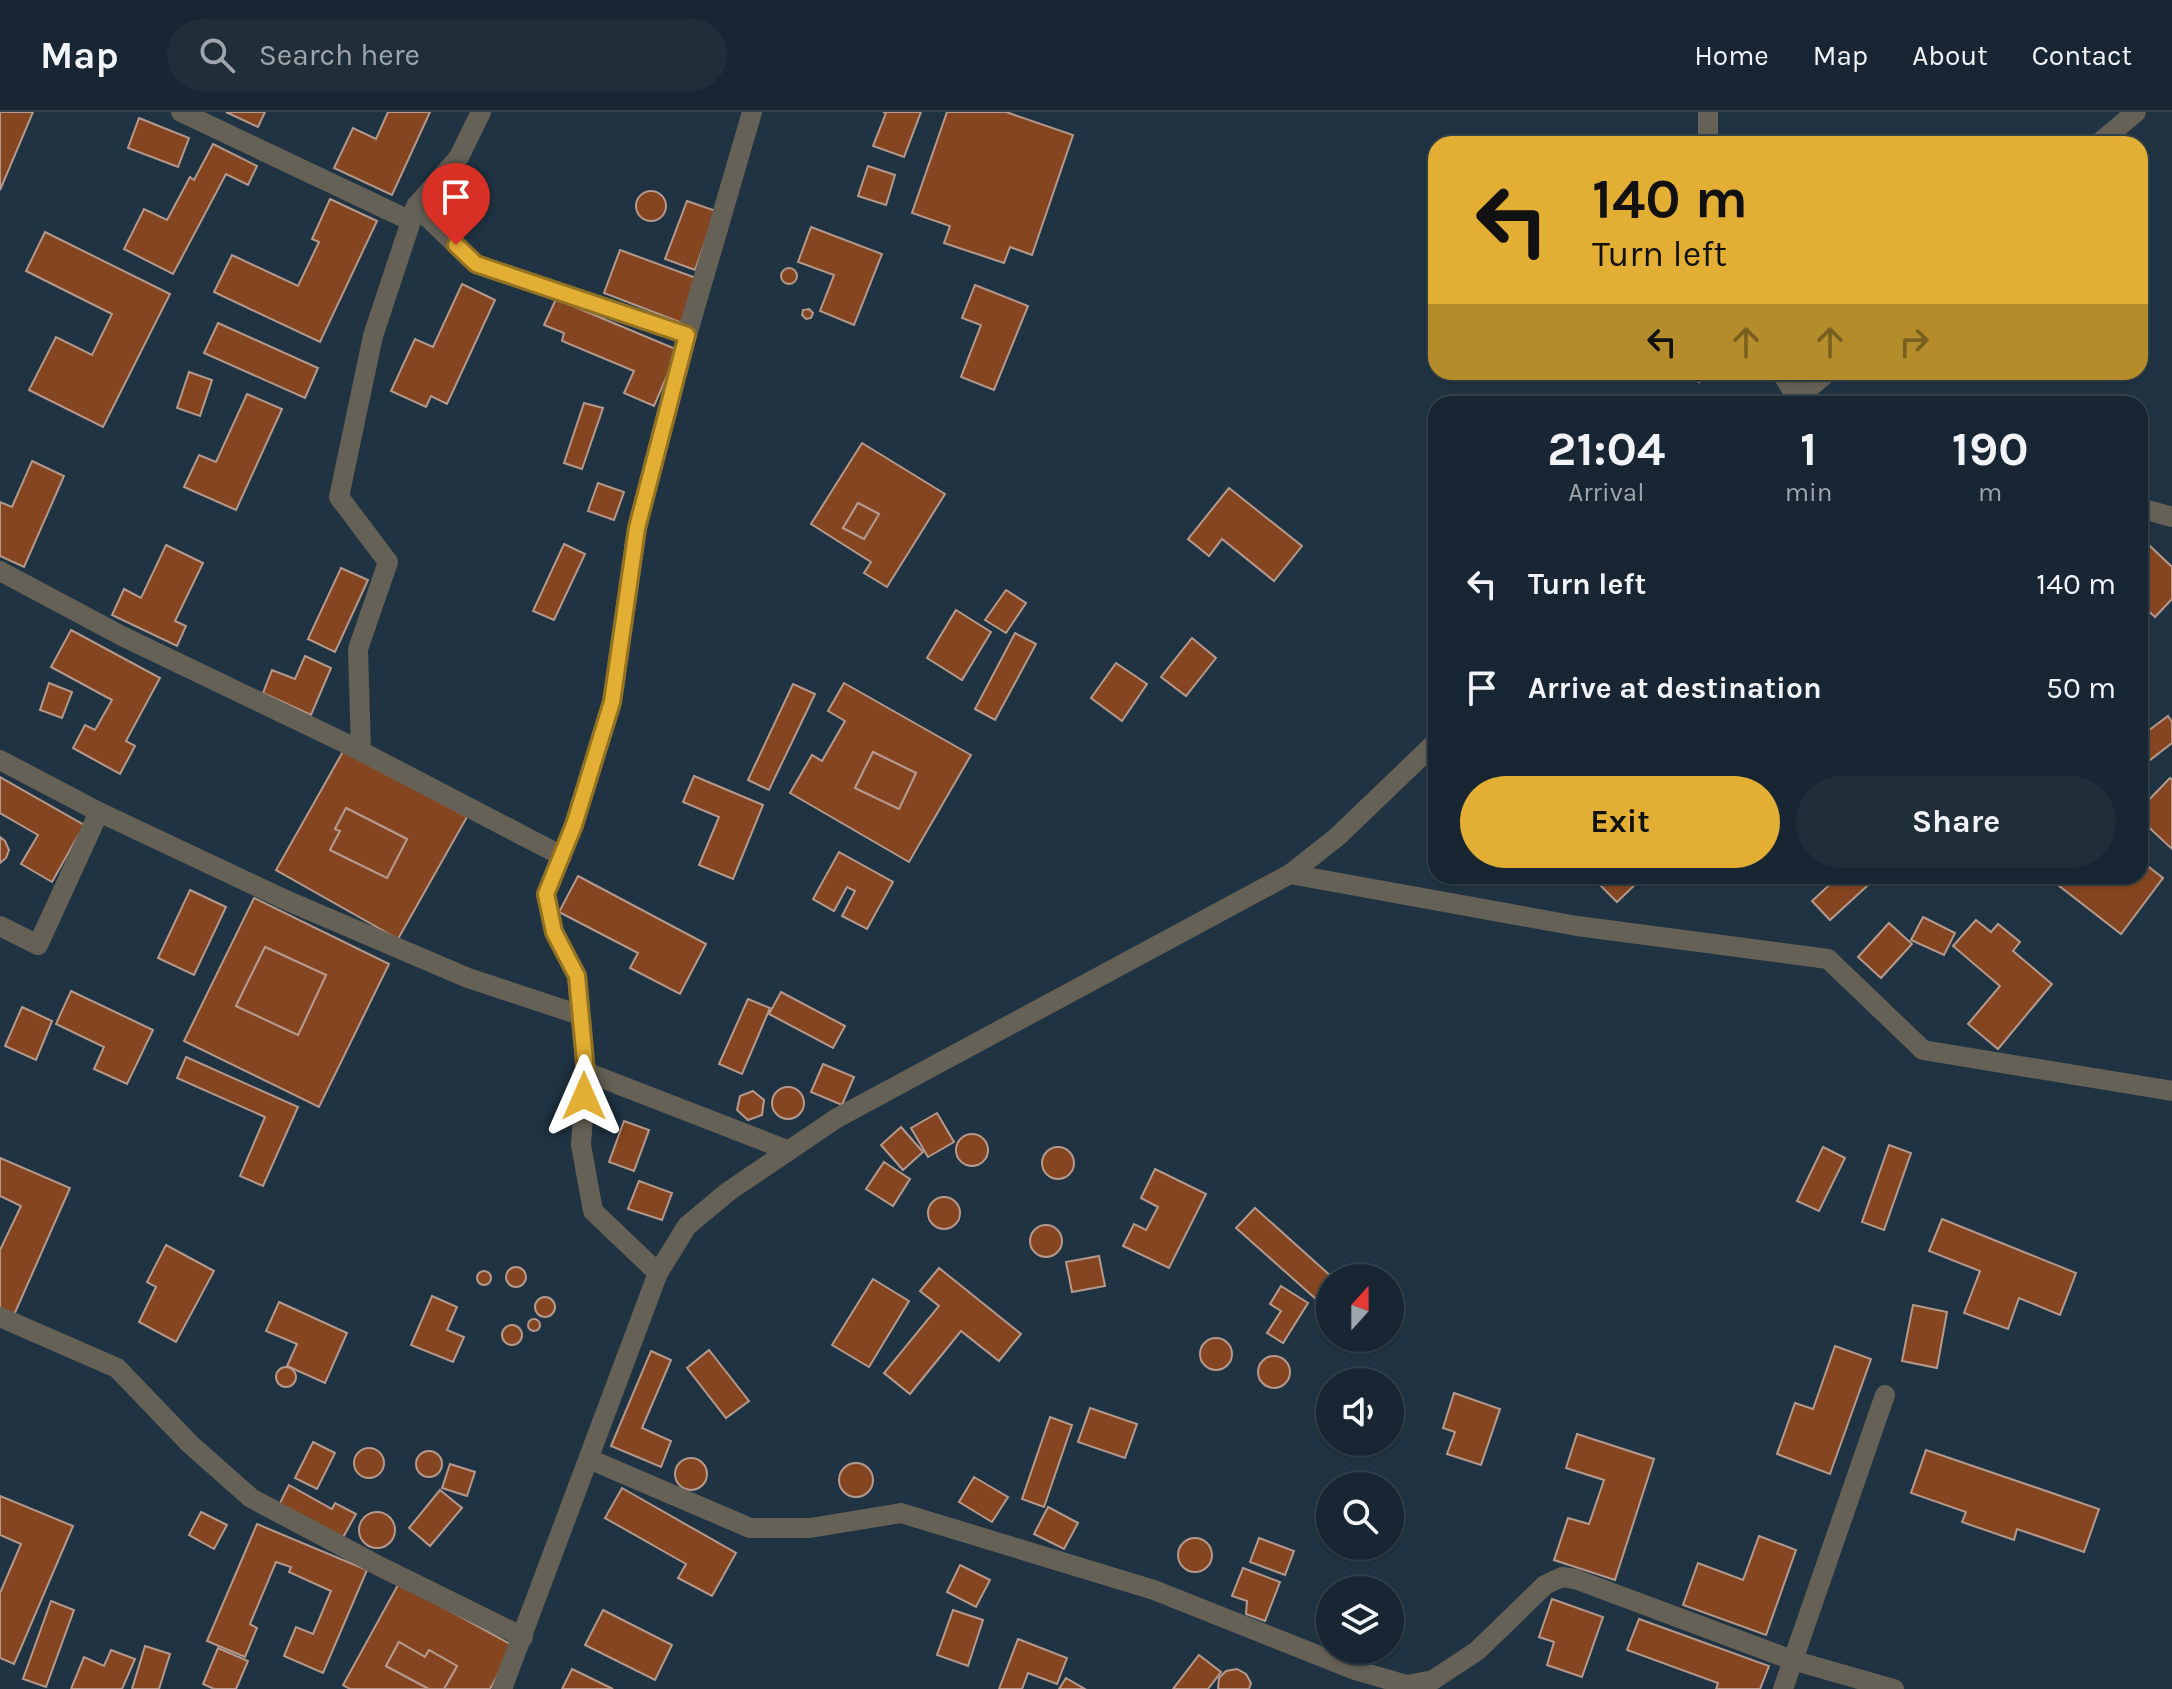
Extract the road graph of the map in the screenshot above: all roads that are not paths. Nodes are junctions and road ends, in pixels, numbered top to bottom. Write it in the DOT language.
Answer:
graph roads {
  1 [pos="181,112"];
  2 [pos="481,112"];
  3 [pos="752,112"];
  4 [pos="1708,112"];
  5 [pos="2136,112"];
  6 [pos="1708,136"];
  7 [pos="2108,136"];
  8 [pos="414,214"];
  9 [pos="687,335"];
  10 [pos="1818,380"];
  11 [pos="1799,396"];
  12 [pos="2148,510"];
  13 [pos="2172,517"];
  14 [pos="0,571"];
  15 [pos="1428,750"];
  16 [pos="361,751"];
  17 [pos="0,760"];
  18 [pos="99,812"];
  19 [pos="562,856"];
  20 [pos="1290,874"];
  21 [pos="0,926"];
  22 [pos="580,1015"];
  23 [pos="586,1072"];
  24 [pos="2172,1091"];
  25 [pos="787,1150"];
  26 [pos="658,1273"];
  27 [pos="0,1317"];
  28 [pos="1885,1395"];
  29 [pos="589,1459"];
  30 [pos="523,1637"];
  31 [pos="1792,1660"];
  32 [pos="502,1689"];
  33 [pos="1783,1689"];
  34 [pos="1894,1689"];
  1 -- 8 [label="street"];
  2 -- 8 [label="street"];
  3 -- 9 [label="street"];
  4 -- 6 [label="street"];
  5 -- 7 [label="street"];
  8 -- 9 [label="street"];
  8 -- 16 [label="street"];
  9 -- 19 [label="street"];
  10 -- 11 [label="street"];
  12 -- 13 [label="street"];
  14 -- 16 [label="street"];
  15 -- 20 [label="street"];
  16 -- 19 [label="street"];
  17 -- 18 [label="street"];
  18 -- 21 [label="street"];
  18 -- 22 [label="street"];
  19 -- 22 [label="street"];
  20 -- 24 [label="street"];
  20 -- 25 [label="street"];
  22 -- 23 [label="street"];
  23 -- 25 [label="street"];
  23 -- 26 [label="street"];
  25 -- 26 [label="street"];
  26 -- 29 [label="street"];
  27 -- 30 [label="street"];
  28 -- 31 [label="street"];
  29 -- 30 [label="street"];
  29 -- 31 [label="street"];
  30 -- 32 [label="street"];
  31 -- 33 [label="street"];
  31 -- 34 [label="street"];
}
